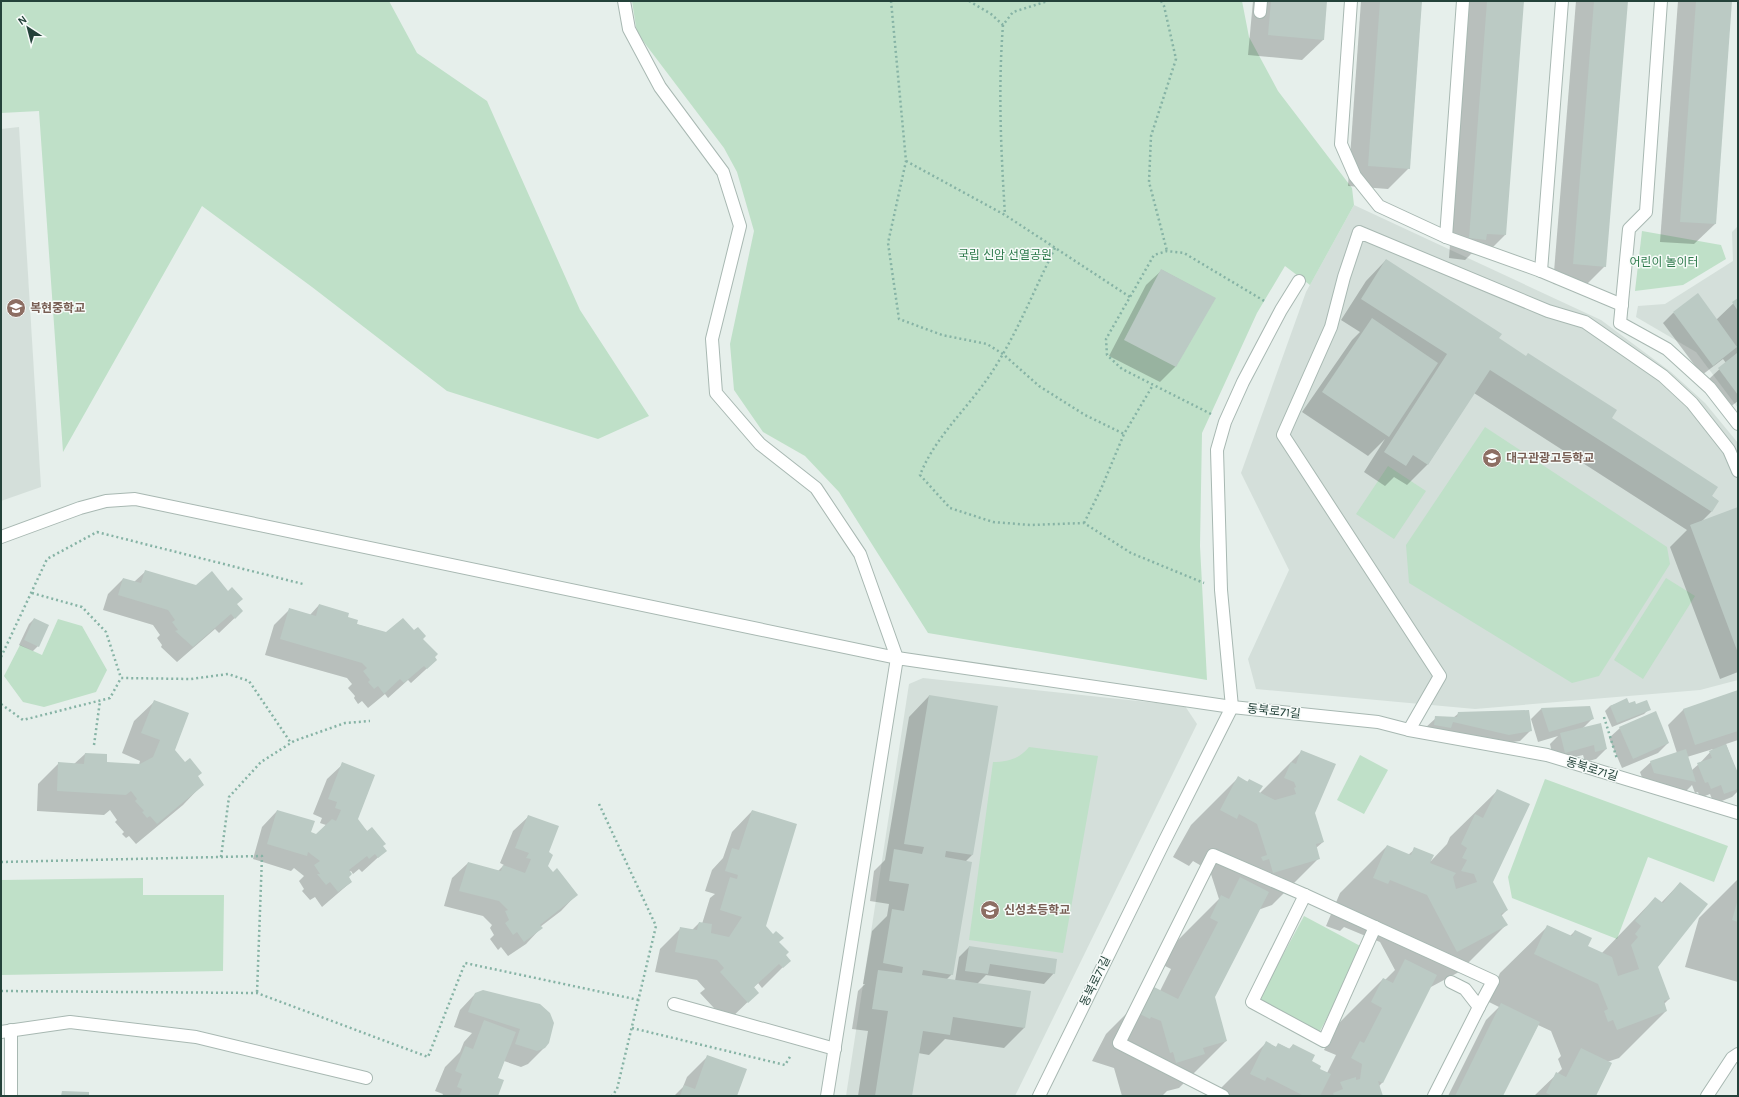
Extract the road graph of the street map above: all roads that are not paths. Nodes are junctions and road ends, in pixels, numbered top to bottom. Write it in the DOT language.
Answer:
graph roads {
  1 [pos="624,1"];
  2 [pos="1352,1"];
  3 [pos="1463,1"];
  4 [pos="1562,1"];
  5 [pos="1662,1"];
  6 [pos="1446,237"];
  7 [pos="1541,270"];
  8 [pos="1299,281"];
  9 [pos="1622,305"];
  10 [pos="1738,424"];
  11 [pos="1738,471"];
  12 [pos="1,537"];
  13 [pos="898,658"];
  14 [pos="1232,707"];
  15 [pos="1409,730"];
  16 [pos="1738,813"];
  17 [pos="1305,895"];
  18 [pos="1376,927"];
  19 [pos="1451,982"];
  20 [pos="674,1004"];
  21 [pos="1479,1007"];
  22 [pos="6,1031"];
  23 [pos="835,1049"];
  24 [pos="1738,1054"];
  25 [pos="366,1078"];
  26 [pos="10,1096"];
  27 [pos="827,1096"];
  28 [pos="1039,1096"];
  29 [pos="1222,1096"];
  30 [pos="1434,1096"];
  31 [pos="1707,1096"];
  1 -- 13 [label="street"];
  2 -- 6 [label="street"];
  3 -- 6 [label="street"];
  4 -- 7 [label="street"];
  5 -- 9 [label="street"];
  6 -- 7 [label="street"];
  7 -- 9 [label="street"];
  8 -- 14 [label="street"];
  9 -- 10 [label="street"];
  11 -- 15 [label="street"];
  12 -- 13 [label="street"];
  13 -- 14 [label="street"];
  13 -- 23 [label="street"];
  14 -- 15 [label="street, 동북로71길"];
  14 -- 28 [label="street, 동북로71길"];
  15 -- 16 [label="street, 동북로71길"];
  17 -- 18 [label="street"];
  17 -- 18 [label="street"];
  17 -- 29 [label="street"];
  18 -- 21 [label="street"];
  19 -- 21 [label="street"];
  20 -- 23 [label="street"];
  21 -- 30 [label="street"];
  22 -- 25 [label="street"];
  22 -- 26 [label="street"];
  23 -- 27 [label="street"];
  24 -- 31 [label="street"];
}
